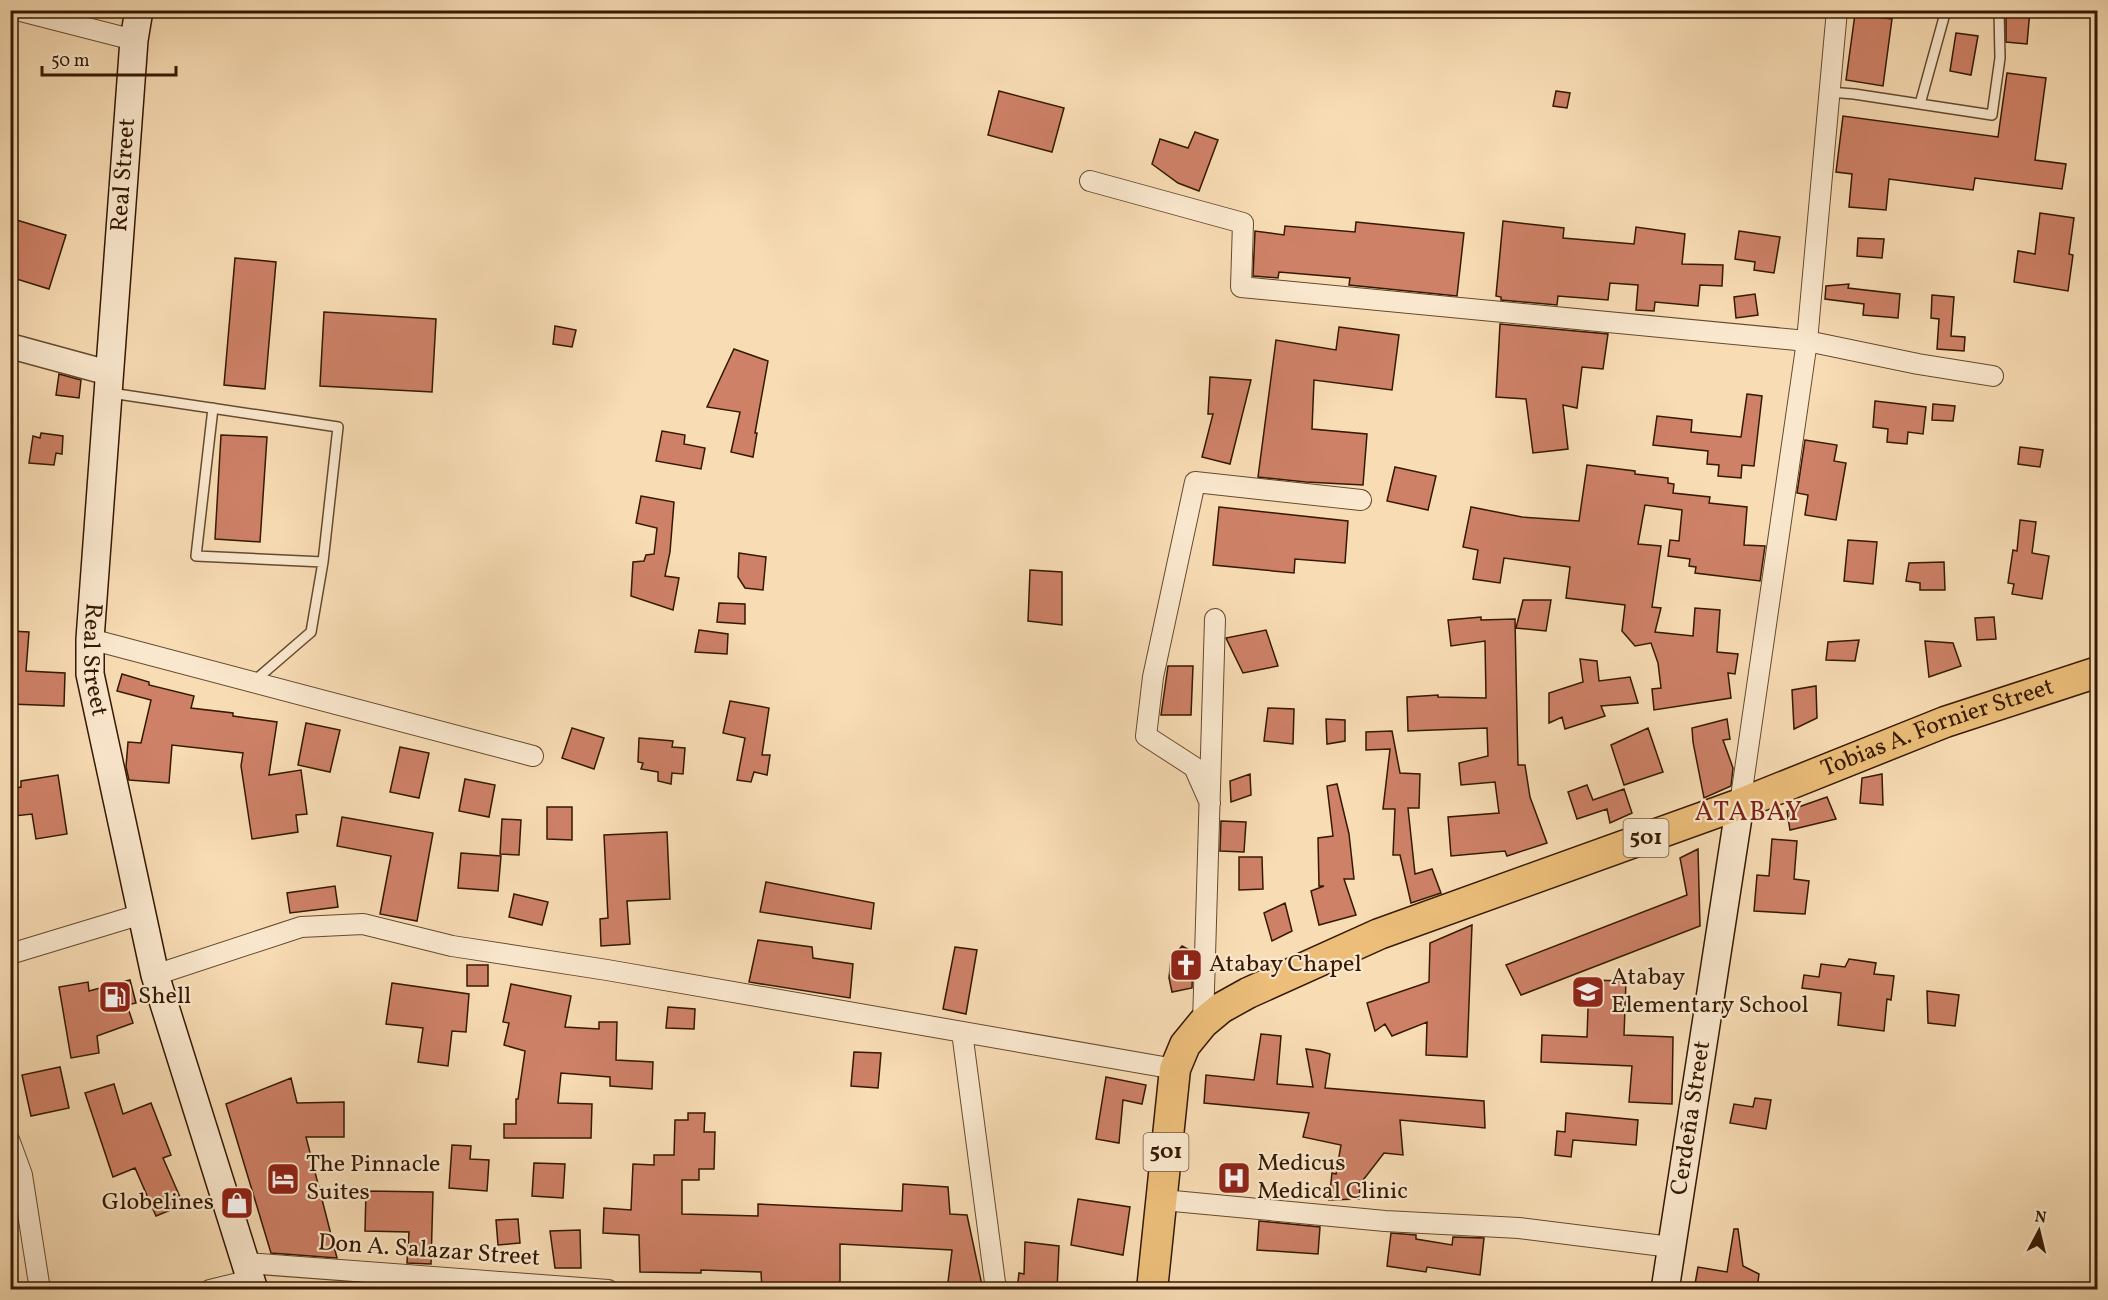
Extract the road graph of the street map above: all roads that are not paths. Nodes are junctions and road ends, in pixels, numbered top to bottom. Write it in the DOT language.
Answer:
graph roads {
  1 [pos="17,10"];
  2 [pos="139,10"];
  3 [pos="1837,10"];
  4 [pos="1946,10"];
  5 [pos="1999,10"];
  6 [pos="134,40"];
  7 [pos="1829,92"];
  8 [pos="1920,104"];
  9 [pos="1090,181"];
  10 [pos="1807,341"];
  11 [pos="10,346"];
  12 [pos="1993,376"];
  13 [pos="108,383"];
  14 [pos="213,408"];
  15 [pos="1361,500"];
  16 [pos="323,562"];
  17 [pos="1215,620"];
  18 [pos="90,639"];
  19 [pos="2097,672"];
  20 [pos="253,682"];
  21 [pos="532,756"];
  22 [pos="1210,803"];
  23 [pos="1740,804"];
  24 [pos="142,914"];
  25 [pos="10,954"];
  26 [pos="155,975"];
  27 [pos="1203,1023"];
  28 [pos="962,1032"];
  29 [pos="1175,1069"];
  30 [pos="10,1142"];
  31 [pos="16,1174"];
  32 [pos="1163,1200"];
  33 [pos="1671,1247"];
  34 [pos="250,1278"];
  35 [pos="40,1290"];
  36 [pos="210,1290"];
  37 [pos="608,1290"];
  38 [pos="996,1290"];
  39 [pos="1152,1290"];
  40 [pos="1665,1290"];
  1 -- 6 [label="street"];
  2 -- 6 [label="main road, Real Street"];
  3 -- 7 [label="street"];
  4 -- 8 [label="lane"];
  5 -- 8 [label="lane"];
  6 -- 13 [label="main road, Real Street"];
  7 -- 8 [label="lane"];
  7 -- 10 [label="street"];
  9 -- 10 [label="street"];
  10 -- 12 [label="street"];
  10 -- 23 [label="street"];
  11 -- 13 [label="street"];
  13 -- 14 [label="lane"];
  13 -- 18 [label="main road, Real Street"];
  14 -- 16 [label="lane"];
  14 -- 16 [label="lane"];
  15 -- 22 [label="street"];
  16 -- 20 [label="lane"];
  17 -- 22 [label="street"];
  18 -- 20 [label="street"];
  18 -- 24 [label="main road, Real Street"];
  19 -- 23 [label="main road, Tobias A. Fornier Street / 501"];
  20 -- 21 [label="street"];
  22 -- 27 [label="street"];
  23 -- 27 [label="main road, Tobias A. Fornier Street / 501"];
  23 -- 33 [label="main road, Cerdeña Street"];
  24 -- 25 [label="street"];
  24 -- 26 [label="main road, Real Street"];
  26 -- 28 [label="street"];
  26 -- 34 [label="main road, Real Street"];
  27 -- 29 [label="main road, Tobias A. Fornier Street / 501"];
  28 -- 29 [label="street"];
  28 -- 38 [label="street"];
  29 -- 32 [label="main road, Tobias A. Fornier Street / 501"];
  30 -- 31 [label="street"];
  31 -- 35 [label="street"];
  32 -- 33 [label="street"];
  32 -- 39 [label="main road, Tobias A. Fornier Street / 501"];
  33 -- 40 [label="main road, Cerdeña Street"];
  34 -- 36 [label="street, Don A. Salazar Street"];
  34 -- 37 [label="street, Don A. Salazar Street"];
}
